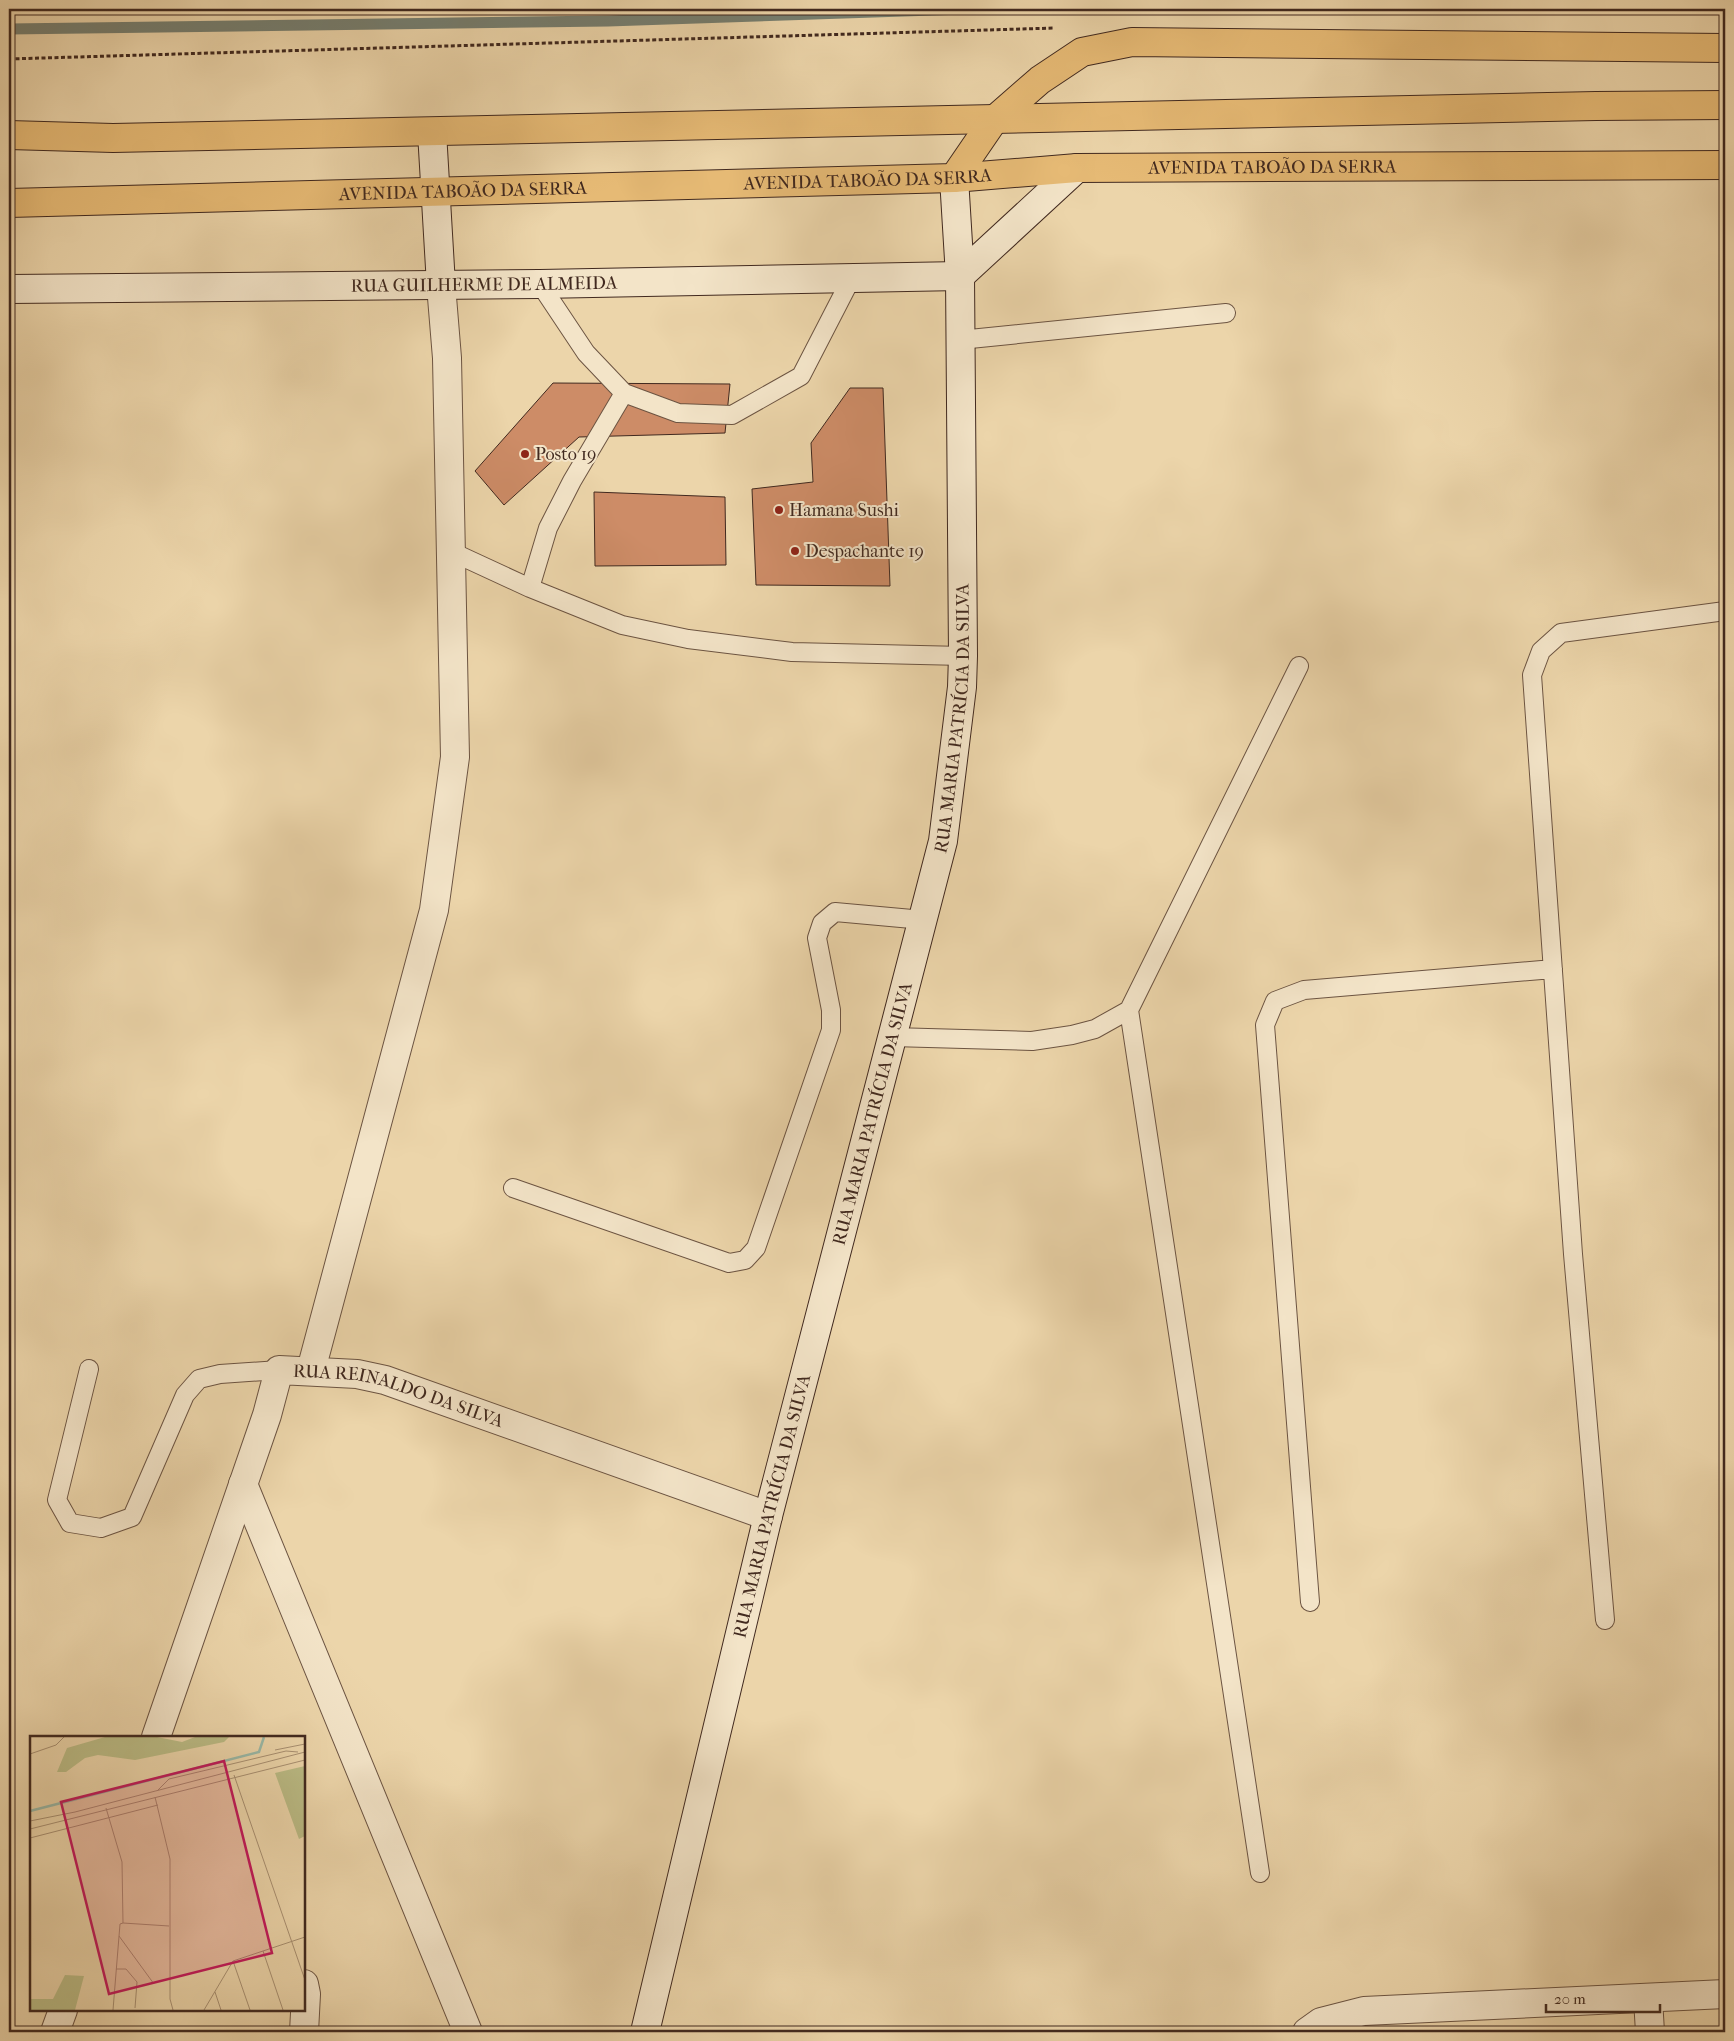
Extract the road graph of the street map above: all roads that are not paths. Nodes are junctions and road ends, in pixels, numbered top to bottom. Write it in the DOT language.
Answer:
graph roads {
  1 [pos="1725,48"];
  2 [pos="1725,105"];
  3 [pos="993,120"];
  4 [pos="432,132"];
  5 [pos="9,135"];
  6 [pos="1725,165"];
  7 [pos="1077,168"];
  8 [pos="954,178"];
  9 [pos="436,193"];
  10 [pos="9,203"];
  11 [pos="960,276"];
  12 [pos="851,279"];
  13 [pos="540,284"];
  14 [pos="441,285"];
  15 [pos="9,289"];
  16 [pos="1226,313"];
  17 [pos="960,340"];
  18 [pos="624,393"];
  19 [pos="450,552"];
  20 [pos="530,588"];
  21 [pos="1725,611"];
  22 [pos="963,656"];
  23 [pos="1299,666"];
  24 [pos="923,920"];
  25 [pos="1553,969"];
  26 [pos="1129,1010"];
  27 [pos="892,1037"];
  28 [pos="513,1188"];
  29 [pos="89,1369"];
  30 [pos="279,1370"];
  31 [pos="311,1370"];
  32 [pos="243,1484"];
  33 [pos="768,1516"];
  34 [pos="1310,1602"];
  35 [pos="1605,1620"];
  36 [pos="156,1736"];
  37 [pos="1260,1873"];
  38 [pos="305,1989"];
  39 [pos="1725,1994"];
  40 [pos="1648,1998"];
  41 [pos="63,2011"];
  42 [pos="1317,2029"];
  43 [pos="55,2032"];
  44 [pos="304,2032"];
  45 [pos="468,2032"];
  46 [pos="645,2032"];
  47 [pos="1650,2032"];
  1 -- 3 [label="highway"];
  2 -- 3 [label="highway"];
  3 -- 4 [label="highway"];
  3 -- 8 [label="highway"];
  4 -- 5 [label="highway"];
  4 -- 9 [label="street"];
  6 -- 7 [label="highway, AVENIDA TABOÃO DA SERRA"];
  7 -- 8 [label="highway, AVENIDA TABOÃO DA SERRA"];
  7 -- 11 [label="street"];
  8 -- 9 [label="highway, AVENIDA TABOÃO DA SERRA"];
  8 -- 11 [label="street, RUA MARIA PATRÍCIA DA SILVA"];
  9 -- 10 [label="highway, AVENIDA TABOÃO DA SERRA"];
  9 -- 14 [label="street"];
  11 -- 12 [label="street, RUA GUILHERME DE ALMEIDA"];
  11 -- 17 [label="street, RUA MARIA PATRÍCIA DA SILVA"];
  12 -- 13 [label="street, RUA GUILHERME DE ALMEIDA"];
  12 -- 18 [label="lane"];
  13 -- 14 [label="street, RUA GUILHERME DE ALMEIDA"];
  13 -- 18 [label="lane"];
  14 -- 15 [label="street, RUA GUILHERME DE ALMEIDA"];
  14 -- 19 [label="street"];
  16 -- 17 [label="lane"];
  17 -- 22 [label="street, RUA MARIA PATRÍCIA DA SILVA"];
  18 -- 20 [label="lane"];
  19 -- 20 [label="lane"];
  19 -- 31 [label="street"];
  20 -- 22 [label="lane"];
  21 -- 25 [label="lane"];
  22 -- 24 [label="street, RUA MARIA PATRÍCIA DA SILVA"];
  23 -- 26 [label="lane"];
  24 -- 27 [label="street, RUA MARIA PATRÍCIA DA SILVA"];
  24 -- 28 [label="lane"];
  25 -- 34 [label="lane"];
  25 -- 35 [label="lane"];
  26 -- 27 [label="lane"];
  26 -- 37 [label="lane"];
  27 -- 33 [label="street, RUA MARIA PATRÍCIA DA SILVA"];
  29 -- 30 [label="lane"];
  30 -- 31 [label="street, RUA REINALDO DA SILVA"];
  30 -- 32 [label="street, RUA REINALDO DA SILVA"];
  31 -- 33 [label="street, RUA REINALDO DA SILVA"];
  32 -- 36 [label="street, RUA REINALDO DA SILVA"];
  32 -- 45 [label="street"];
  33 -- 46 [label="street, RUA MARIA PATRÍCIA DA SILVA"];
  38 -- 44 [label="street"];
  39 -- 40 [label="street"];
  40 -- 42 [label="street"];
  40 -- 47 [label="street"];
  41 -- 43 [label="street"];
}
